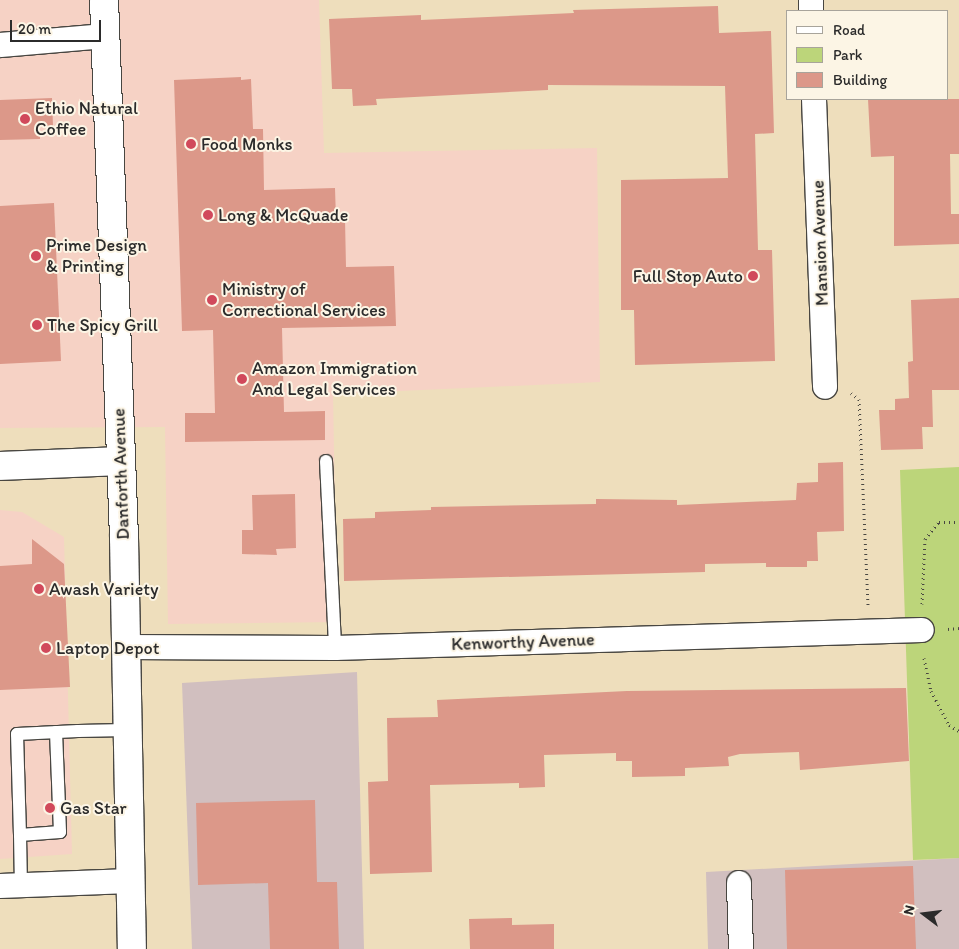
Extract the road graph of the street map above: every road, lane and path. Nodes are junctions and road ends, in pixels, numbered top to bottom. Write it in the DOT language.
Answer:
graph roads {
  1 [pos="104,0"];
  2 [pos="105,36"];
  3 [pos="0,45"];
  4 [pos="814,100"];
  5 [pos="825,387"];
  6 [pos="850,392"];
  7 [pos="120,461"];
  8 [pos="326,462"];
  9 [pos="0,466"];
  10 [pos="959,522"];
  11 [pos="922,630"];
  12 [pos="869,631"];
  13 [pos="124,647"];
  14 [pos="335,648"];
  15 [pos="126,730"];
  16 [pos="959,731"];
  17 [pos="56,732"];
  18 [pos="20,835"];
  19 [pos="130,881"];
  20 [pos="739,882"];
  21 [pos="10,886"];
  22 [pos="132,949"];
  23 [pos="741,949"];
  1 -- 2 [label="main road, Danforth Avenue"];
  2 -- 3 [label="street"];
  2 -- 7 [label="main road, Danforth Avenue"];
  4 -- 5 [label="street, Mansion Avenue"];
  6 -- 12 [label="path"];
  7 -- 9 [label="main road"];
  7 -- 13 [label="main road, Danforth Avenue"];
  8 -- 14 [label="lane"];
  10 -- 11 [label="path"];
  11 -- 12 [label="street, Kenworthy Avenue"];
  11 -- 16 [label="path"];
  12 -- 14 [label="street, Kenworthy Avenue"];
  13 -- 14 [label="street, Kenworthy Avenue"];
  13 -- 15 [label="main road, Danforth Avenue"];
  15 -- 17 [label="lane"];
  15 -- 19 [label="main road, Danforth Avenue"];
  17 -- 18 [label="lane"];
  17 -- 18 [label="lane"];
  18 -- 21 [label="lane"];
  19 -- 21 [label="street"];
  19 -- 22 [label="main road, Danforth Avenue"];
  20 -- 23 [label="street"];
}
